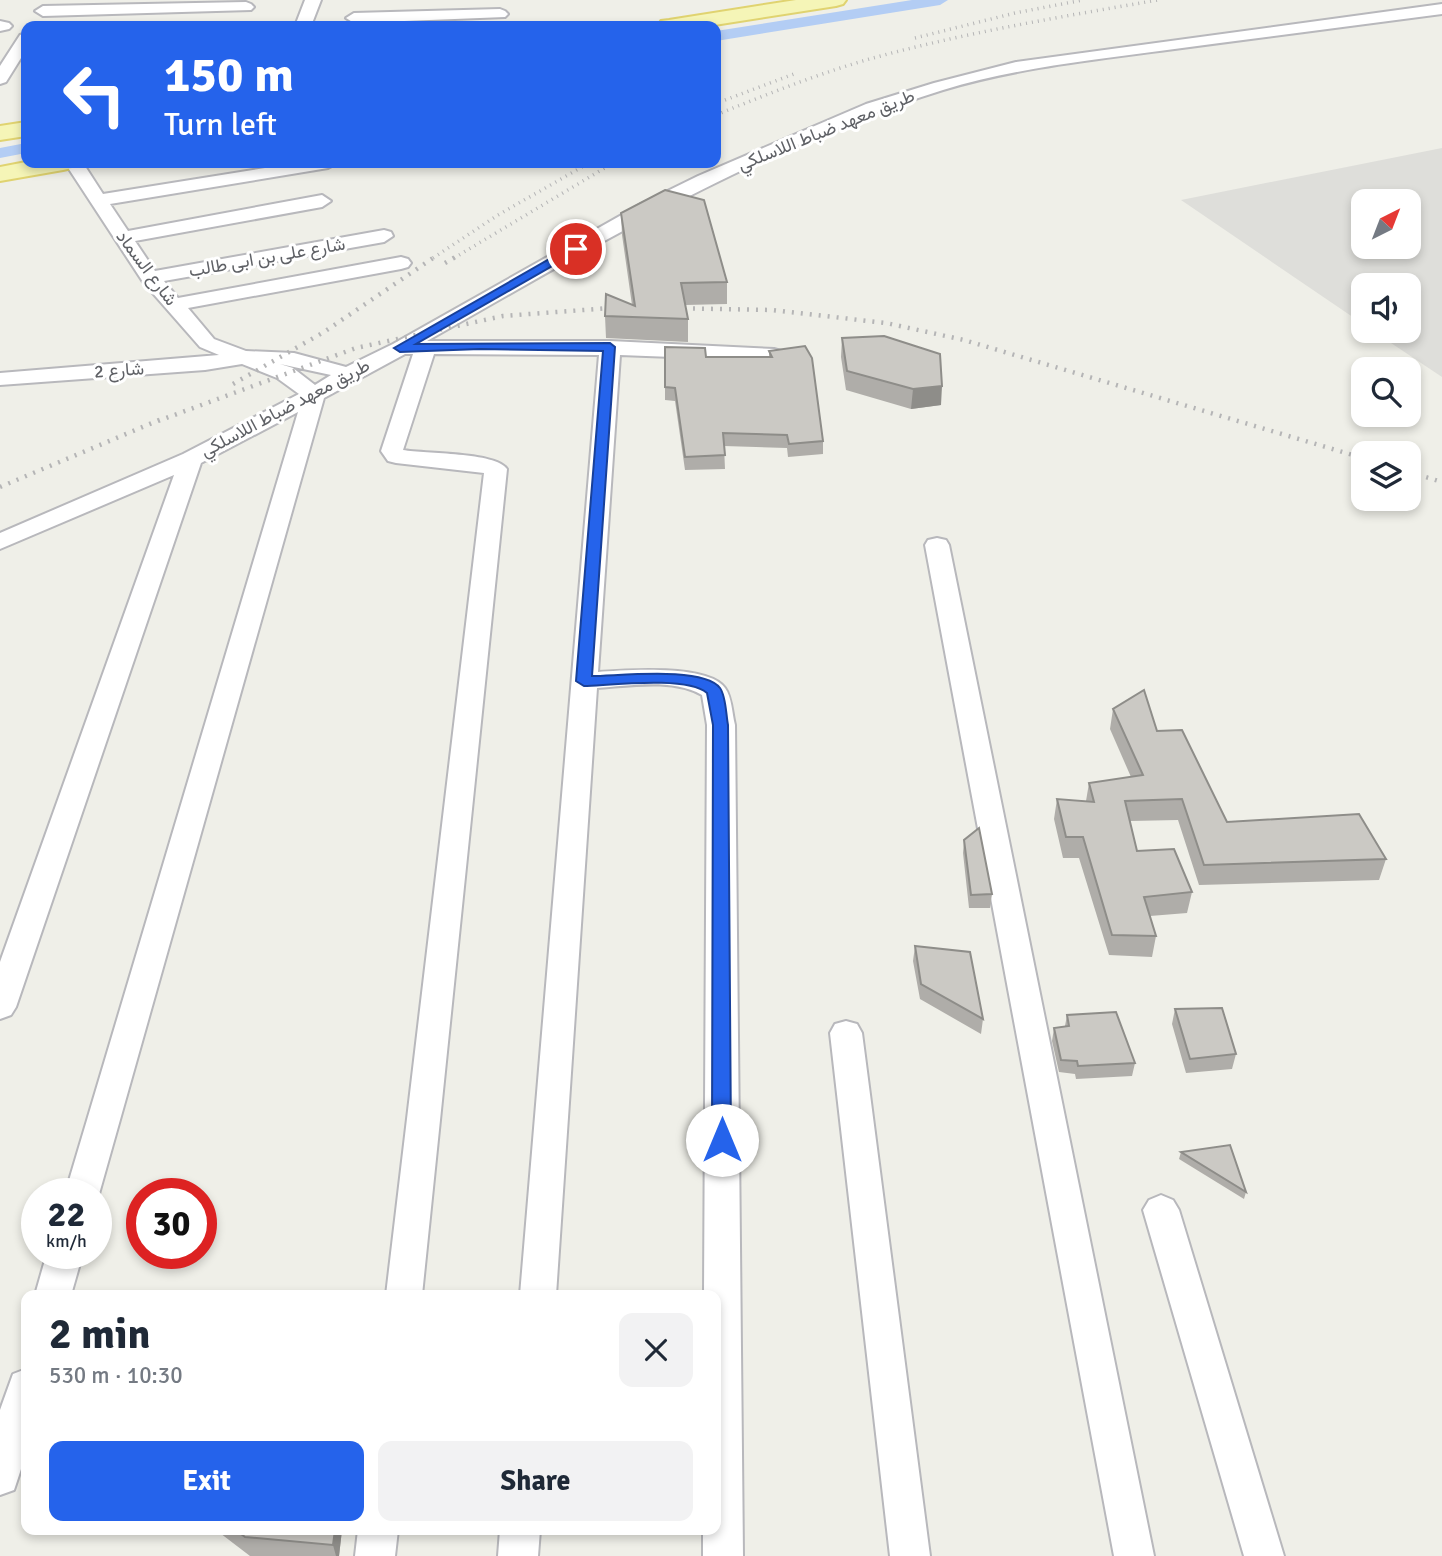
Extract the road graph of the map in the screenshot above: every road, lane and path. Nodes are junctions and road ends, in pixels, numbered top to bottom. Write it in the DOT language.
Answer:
graph roads {
  1 [pos="313,0"];
  2 [pos="359,0"];
  3 [pos="513,0"];
  4 [pos="836,0"];
  5 [pos="176,4"];
  6 [pos="247,4"];
  7 [pos="46,6"];
  8 [pos="1442,9"];
  9 [pos="102,12"];
  10 [pos="500,20"];
  11 [pos="36,21"];
  12 [pos="168,21"];
  13 [pos="240,21"];
  14 [pos="305,21"];
  15 [pos="353,21"];
  16 [pos="426,21"];
  17 [pos="701,21"];
  18 [pos="21,46"];
  19 [pos="0,79"];
  20 [pos="21,130"];
  21 [pos="0,133"];
  22 [pos="34,168"];
  23 [pos="77,168"];
  24 [pos="297,168"];
  25 [pos="0,174"];
  26 [pos="98,200"];
  27 [pos="321,201"];
  28 [pos="384,236"];
  29 [pos="122,238"];
  30 [pos="401,263"];
  31 [pos="150,278"];
  32 [pos="174,305"];
  33 [pos="610,347"];
  34 [pos="413,348"];
  35 [pos="774,355"];
  36 [pos="237,356"];
  37 [pos="346,373"];
  38 [pos="0,379"];
  39 [pos="301,384"];
  40 [pos="191,459"];
  41 [pos="0,542"];
  42 [pos="937,545"];
  43 [pos="584,681"];
  44 [pos="0,1007"];
  45 [pos="846,1033"];
  46 [pos="86,1178"];
  47 [pos="1161,1210"];
  48 [pos="60,1269"];
  49 [pos="54,1290"];
  50 [pos="405,1290"];
  51 [pos="538,1290"];
  52 [pos="21,1404"];
  53 [pos="0,1477"];
  54 [pos="377,1535"];
  55 [pos="520,1535"];
  56 [pos="375,1556"];
  57 [pos="518,1556"];
  58 [pos="723,1556"];
  59 [pos="910,1556"];
  60 [pos="1135,1556"];
  61 [pos="1264,1556"];
  1 -- 14 [label="street"];
  2 -- 15 [label="street"];
  3 -- 10 [label="street"];
  4 -- 17 [label="main road"];
  5 -- 6 [label="street"];
  5 -- 9 [label="street"];
  5 -- 12 [label="street"];
  6 -- 13 [label="street"];
  7 -- 9 [label="street"];
  7 -- 11 [label="street"];
  8 -- 34 [label="street, طريق معهد ضباط اللاسلكي"];
  10 -- 16 [label="street"];
  18 -- 19 [label="street"];
  20 -- 21 [label="main road"];
  22 -- 25 [label="main road"];
  23 -- 26 [label="street, شارع السماد"];
  24 -- 26 [label="street"];
  26 -- 29 [label="street, شارع السماد"];
  27 -- 29 [label="street"];
  28 -- 31 [label="street, شارع على بن ابى طالب"];
  29 -- 31 [label="street, شارع السماد"];
  30 -- 32 [label="street"];
  31 -- 32 [label="street, شارع السماد"];
  32 -- 36 [label="street, شارع السماد"];
  33 -- 34 [label="street"];
  33 -- 35 [label="street"];
  33 -- 43 [label="street"];
  34 -- 37 [label="street, طريق معهد ضباط اللاسلكي"];
  34 -- 50 [label="street"];
  36 -- 37 [label="street, شارع السماد"];
  36 -- 38 [label="street, شارع 2"];
  36 -- 39 [label="street, شارع السماد"];
  37 -- 39 [label="street, طريق معهد ضباط اللاسلكي"];
  39 -- 40 [label="street, طريق معهد ضباط اللاسلكي"];
  39 -- 46 [label="street"];
  40 -- 41 [label="street, طريق معهد ضباط اللاسلكي"];
  40 -- 44 [label="street"];
  42 -- 60 [label="street"];
  43 -- 51 [label="street"];
  43 -- 58 [label="street"];
  45 -- 59 [label="street"];
  47 -- 61 [label="street"];
  48 -- 49 [label="street"];
  52 -- 53 [label="street"];
  54 -- 56 [label="street"];
  55 -- 57 [label="street"];
}
